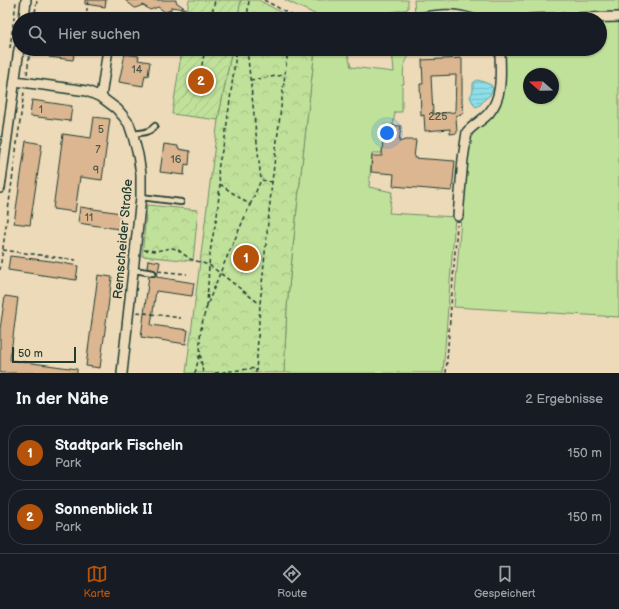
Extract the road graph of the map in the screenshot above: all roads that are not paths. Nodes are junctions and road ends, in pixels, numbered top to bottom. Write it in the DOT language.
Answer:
graph roads {
  1 [pos="26,0"];
  2 [pos="25,12"];
  3 [pos="607,17"];
  4 [pos="619,17"];
  5 [pos="18,56"];
  6 [pos="107,56"];
  7 [pos="500,56"];
  8 [pos="15,81"];
  9 [pos="101,97"];
  10 [pos="155,126"];
  11 [pos="132,134"];
  12 [pos="0,188"];
  13 [pos="141,197"];
  14 [pos="181,202"];
  15 [pos="458,216"];
  16 [pos="134,270"];
  17 [pos="153,273"];
  18 [pos="122,373"];
  1 -- 2 [label="street"];
  3 -- 4 [label="street"];
  5 -- 8 [label="street"];
  6 -- 9 [label="street"];
  7 -- 15 [label="street"];
  8 -- 9 [label="street, Remscheider Straße"];
  8 -- 12 [label="street"];
  9 -- 11 [label="street, Remscheider Straße"];
  10 -- 11 [label="lane"];
  11 -- 13 [label="street, Remscheider Straße"];
  13 -- 14 [label="lane"];
  13 -- 16 [label="street, Remscheider Straße"];
  16 -- 17 [label="lane"];
  16 -- 18 [label="street, Remscheider Straße"];
}
